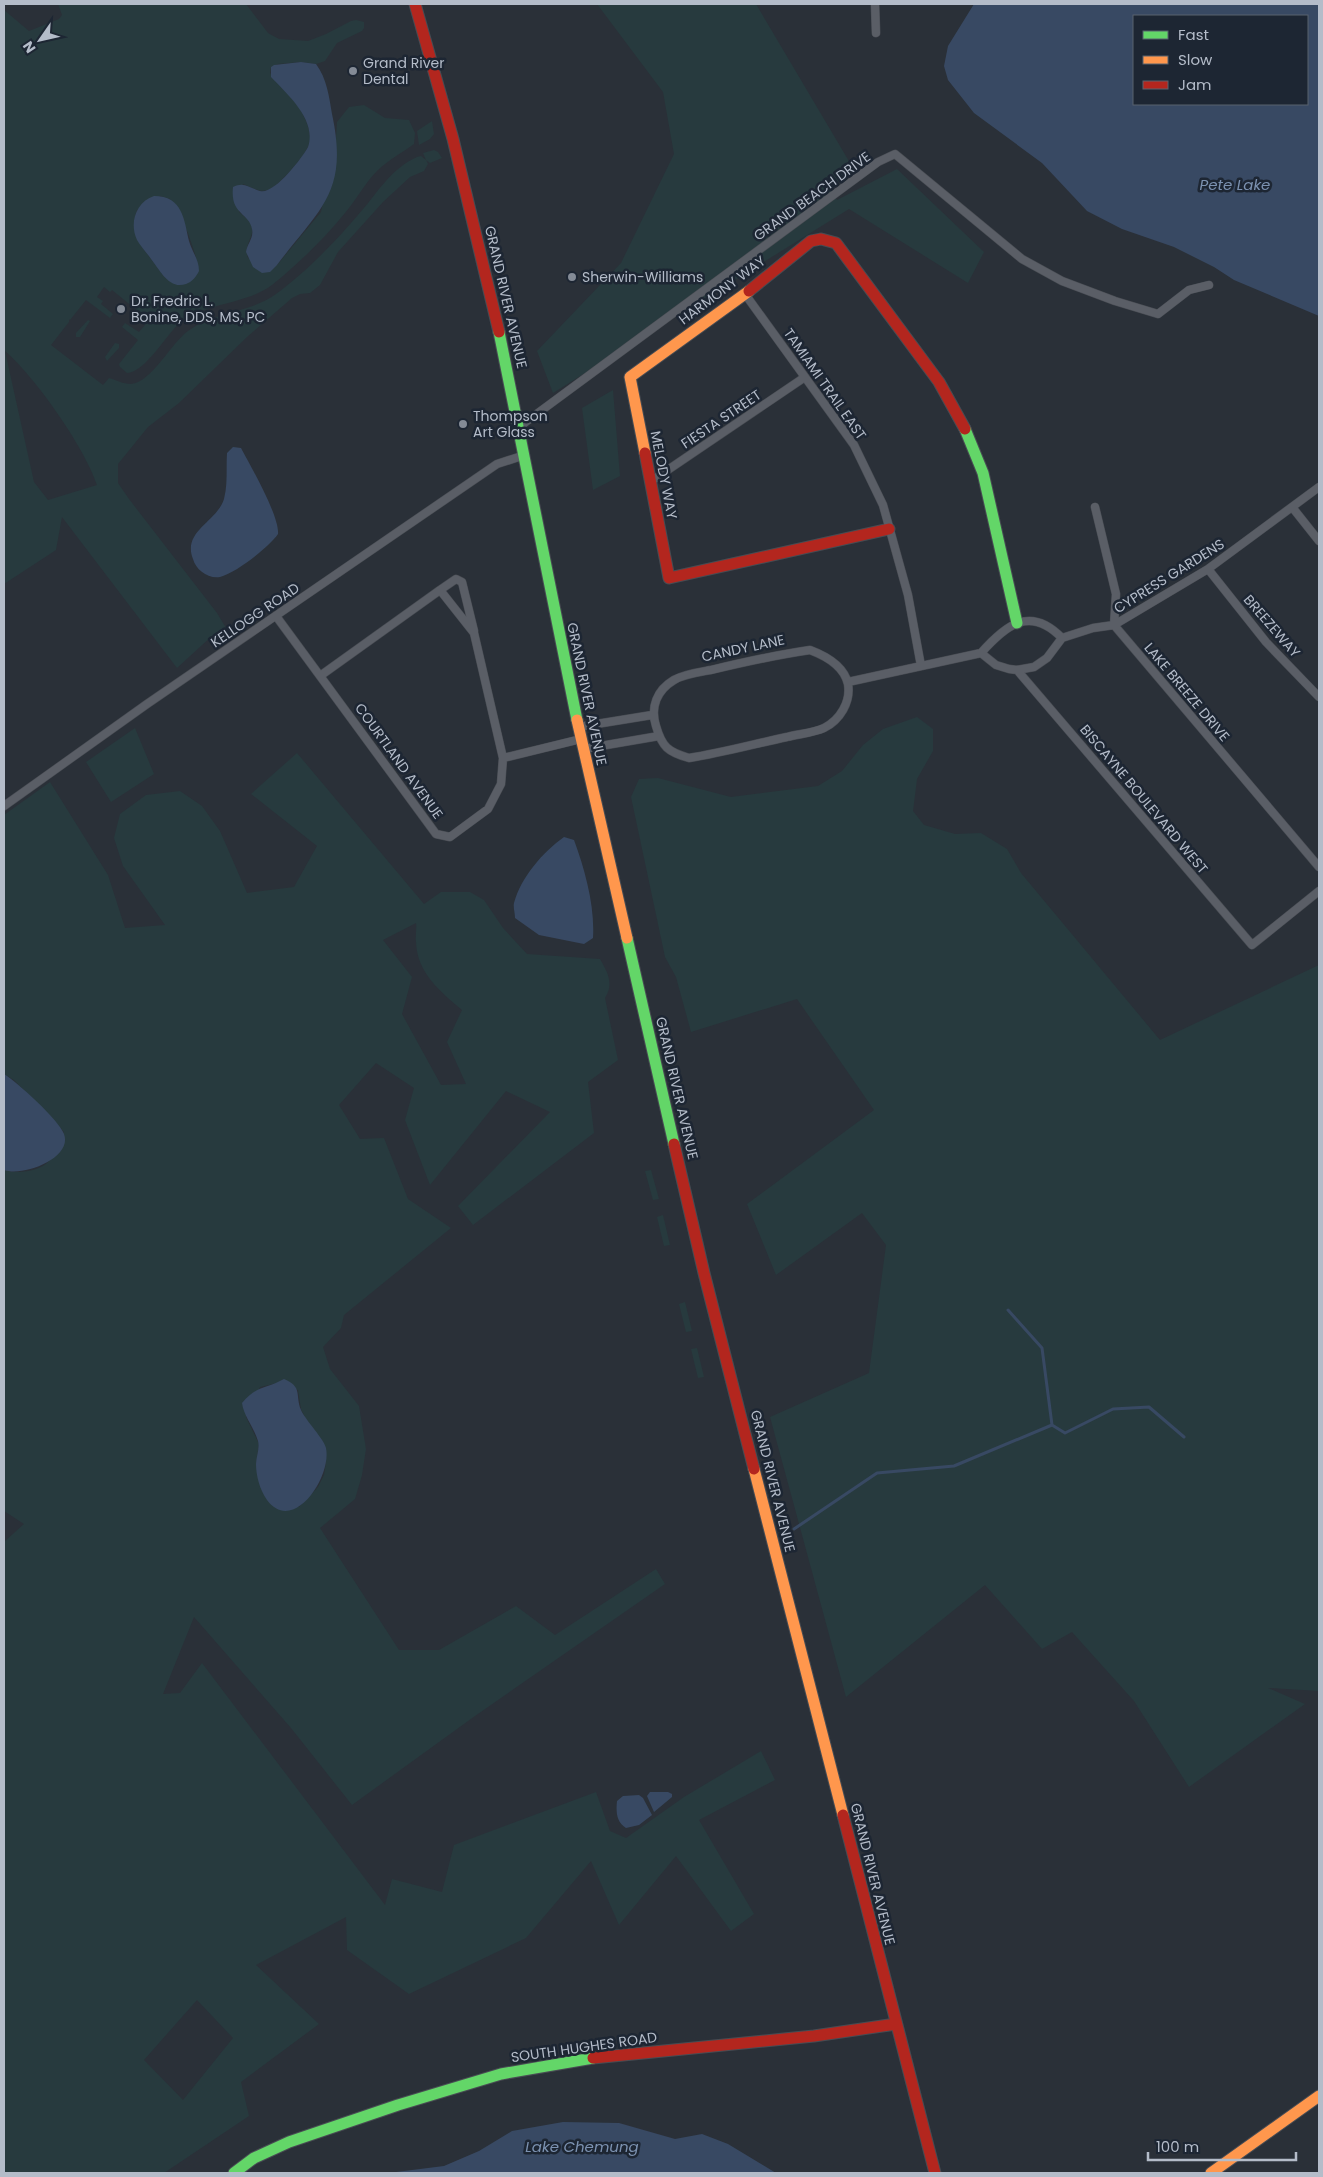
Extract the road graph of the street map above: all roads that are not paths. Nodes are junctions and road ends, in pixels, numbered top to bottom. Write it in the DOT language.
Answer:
graph roads {
  1 [pos="415,4"];
  2 [pos="876,4"];
  3 [pos="876,33"];
  4 [pos="1209,285"];
  5 [pos="745,294"];
  6 [pos="630,377"];
  7 [pos="805,377"];
  8 [pos="519,427"];
  9 [pos="525,455"];
  10 [pos="650,482"];
  11 [pos="1319,487"];
  12 [pos="1095,507"];
  13 [pos="1292,507"];
  14 [pos="889,529"];
  15 [pos="1319,541"];
  16 [pos="1208,570"];
  17 [pos="440,590"];
  18 [pos="276,616"];
  19 [pos="1017,623"];
  20 [pos="1114,625"];
  21 [pos="474,633"];
  22 [pos="1062,638"];
  23 [pos="981,653"];
  24 [pos="921,666"];
  25 [pos="1017,670"];
  26 [pos="320,676"];
  27 [pos="848,682"];
  28 [pos="1319,697"];
  29 [pos="652,715"];
  30 [pos="578,727"];
  31 [pos="659,736"];
  32 [pos="582,744"];
  33 [pos="503,758"];
  34 [pos="4,806"];
  35 [pos="1319,866"];
  36 [pos="1319,891"];
  37 [pos="896,2024"];
  38 [pos="1319,2096"];
  39 [pos="234,2173"];
  40 [pos="935,2173"];
  41 [pos="1211,2173"];
  1 -- 8 [label="main road, GRAND RIVER AVENUE"];
  2 -- 3 [label="street"];
  4 -- 8 [label="street, GRAND BEACH DRIVE"];
  5 -- 6 [label="main road, HARMONY WAY"];
  5 -- 7 [label="street, TAMIAMI TRAIL EAST"];
  5 -- 19 [label="main road, HARMONY WAY"];
  6 -- 10 [label="main road, MELODY WAY"];
  7 -- 10 [label="street, FIESTA STREET"];
  7 -- 14 [label="street, TAMIAMI TRAIL EAST"];
  8 -- 9 [label="main road, GRAND RIVER AVENUE"];
  9 -- 18 [label="street, KELLOGG ROAD"];
  9 -- 30 [label="main road, GRAND RIVER AVENUE"];
  10 -- 14 [label="main road, MELODY WAY"];
  11 -- 13 [label="street, CYPRESS GARDENS"];
  12 -- 20 [label="street"];
  13 -- 15 [label="street"];
  13 -- 16 [label="street, CYPRESS GARDENS"];
  14 -- 24 [label="street, TAMIAMI TRAIL EAST"];
  16 -- 20 [label="street, CYPRESS GARDENS"];
  16 -- 28 [label="street, BREEZEWAY"];
  17 -- 21 [label="street, COURTLAND AVENUE"];
  17 -- 21 [label="street, COURTLAND AVENUE"];
  17 -- 26 [label="street, COURTLAND AVENUE"];
  18 -- 26 [label="street, COURTLAND AVENUE"];
  18 -- 34 [label="street, KELLOGG ROAD"];
  19 -- 22 [label="street"];
  19 -- 23 [label="street"];
  20 -- 22 [label="street, CYPRESS GARDENS"];
  20 -- 35 [label="street, LAKE BREEZE DRIVE"];
  21 -- 33 [label="street, COURTLAND AVENUE"];
  22 -- 25 [label="street"];
  23 -- 24 [label="street"];
  23 -- 25 [label="street"];
  24 -- 27 [label="street"];
  25 -- 36 [label="street, BISCAYNE BOULEVARD WEST"];
  26 -- 33 [label="street, COURTLAND AVENUE"];
  27 -- 29 [label="street, CANDY LANE"];
  27 -- 31 [label="street"];
  29 -- 30 [label="street"];
  29 -- 31 [label="street"];
  30 -- 32 [label="main road, GRAND RIVER AVENUE"];
  31 -- 32 [label="street"];
  32 -- 33 [label="street"];
  32 -- 37 [label="main road, GRAND RIVER AVENUE"];
  37 -- 39 [label="main road, SOUTH HUGHES ROAD"];
  37 -- 40 [label="main road, GRAND RIVER AVENUE"];
  38 -- 41 [label="main road"];
}
